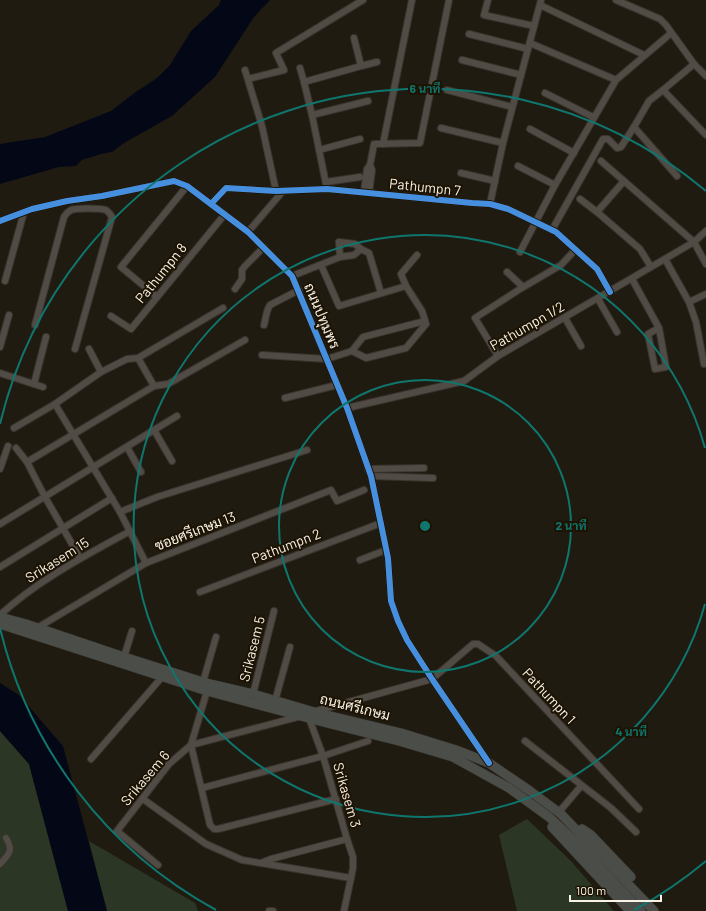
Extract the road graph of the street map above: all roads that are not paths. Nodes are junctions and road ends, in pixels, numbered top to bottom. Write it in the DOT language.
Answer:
graph roads {
  1 [pos="363,0"];
  2 [pos="412,0"];
  3 [pos="449,0"];
  4 [pos="488,0"];
  5 [pos="616,0"];
  6 [pos="541,2"];
  7 [pos="534,26"];
  8 [pos="469,34"];
  9 [pos="670,34"];
  10 [pos="354,38"];
  11 [pos="530,43"];
  12 [pos="528,50"];
  13 [pos="644,55"];
  14 [pos="462,60"];
  15 [pos="376,62"];
  16 [pos="694,64"];
  17 [pos="361,66"];
  18 [pos="300,68"];
  19 [pos="245,70"];
  20 [pos="521,75"];
  21 [pos="706,76"];
  22 [pos="248,80"];
  23 [pos="616,80"];
  24 [pos="304,82"];
  25 [pos="447,90"];
  26 [pos="663,90"];
  27 [pos="545,93"];
  28 [pos="368,101"];
  29 [pos="512,107"];
  30 [pos="312,115"];
  31 [pos="593,117"];
  32 [pos="634,127"];
  33 [pos="441,128"];
  34 [pos="530,129"];
  35 [pos="706,135"];
  36 [pos="360,139"];
  37 [pos="503,143"];
  38 [pos="383,144"];
  39 [pos="319,150"];
  40 [pos="574,153"];
  41 [pos="601,161"];
  42 [pos="518,166"];
  43 [pos="461,173"];
  44 [pos="360,176"];
  45 [pos="677,176"];
  46 [pos="495,181"];
  47 [pos="624,181"];
  48 [pos="555,185"];
  49 [pos="187,186"];
  50 [pos="327,186"];
  51 [pos="279,191"];
  52 [pos="366,193"];
  53 [pos="102,196"];
  54 [pos="580,199"];
  55 [pos="211,204"];
  56 [pos="490,204"];
  57 [pos="101,210"];
  58 [pos="24,212"];
  59 [pos="597,212"];
  60 [pos="225,214"];
  61 [pos="0,222"];
  62 [pos="537,222"];
  63 [pos="552,230"];
  64 [pos="706,231"];
  65 [pos="248,232"];
  66 [pos="694,242"];
  67 [pos="264,247"];
  68 [pos="361,250"];
  69 [pos="575,250"];
  70 [pos="520,252"];
  71 [pos="417,255"];
  72 [pos="340,257"];
  73 [pos="666,259"];
  74 [pos="706,264"];
  75 [pos="321,265"];
  76 [pos="651,267"];
  77 [pos="506,272"];
  78 [pos="292,276"];
  79 [pos="632,279"];
  80 [pos="5,281"];
  81 [pos="406,286"];
  82 [pos="522,287"];
  83 [pos="234,289"];
  84 [pos="299,290"];
  85 [pos="610,292"];
  86 [pos="381,293"];
  87 [pos="706,294"];
  88 [pos="157,297"];
  89 [pos="598,299"];
  90 [pos="689,302"];
  91 [pos="223,308"];
  92 [pos="9,315"];
  93 [pos="111,316"];
  94 [pos="565,318"];
  95 [pos="425,321"];
  96 [pos="35,325"];
  97 [pos="264,325"];
  98 [pos="659,328"];
  99 [pos="617,332"];
  100 [pos="46,337"];
  101 [pos="244,340"];
  102 [pos="581,346"];
  103 [pos="0,347"];
  104 [pos="75,349"];
  105 [pos="89,349"];
  106 [pos="352,351"];
  107 [pos="262,355"];
  108 [pos="498,356"];
  109 [pos="138,358"];
  110 [pos="327,359"];
  111 [pos="704,364"];
  112 [pos="101,372"];
  113 [pos="0,373"];
  114 [pos="34,384"];
  115 [pos="337,384"];
  116 [pos="154,386"];
  117 [pos="42,387"];
  118 [pos="285,398"];
  119 [pos="55,404"];
  120 [pos="347,408"];
  121 [pos="177,416"];
  122 [pos="14,428"];
  123 [pos="154,430"];
  124 [pos="73,434"];
  125 [pos="8,446"];
  126 [pos="127,447"];
  127 [pos="16,448"];
  128 [pos="307,450"];
  129 [pos="172,461"];
  130 [pos="27,462"];
  131 [pos="93,466"];
  132 [pos="424,468"];
  133 [pos="0,469"];
  134 [pos="368,469"];
  135 [pos="141,472"];
  136 [pos="371,476"];
  137 [pos="433,478"];
  138 [pos="364,490"];
  139 [pos="45,497"];
  140 [pos="112,498"];
  141 [pos="120,512"];
  142 [pos="381,523"];
  143 [pos="0,524"];
  144 [pos="64,528"];
  145 [pos="130,531"];
  146 [pos="386,550"];
  147 [pos="80,558"];
  148 [pos="360,560"];
  149 [pos="146,562"];
  150 [pos="0,567"];
  151 [pos="200,592"];
  152 [pos="274,611"];
  153 [pos="0,616"];
  154 [pos="0,624"];
  155 [pos="37,628"];
  156 [pos="132,631"];
  157 [pos="216,637"];
  158 [pos="290,647"];
  159 [pos="124,657"];
  160 [pos="162,677"];
  161 [pos="432,679"];
  162 [pos="203,682"];
  163 [pos="207,691"];
  164 [pos="253,694"];
  165 [pos="275,701"];
  166 [pos="308,715"];
  167 [pos="368,741"];
  168 [pos="525,741"];
  169 [pos="191,745"];
  170 [pos="323,756"];
  171 [pos="91,759"];
  172 [pos="489,763"];
  173 [pos="581,786"];
  174 [pos="202,788"];
  175 [pos="509,788"];
  176 [pos="143,798"];
  177 [pos="336,799"];
  178 [pos="640,810"];
  179 [pos="560,813"];
  180 [pos="636,832"];
  181 [pos="6,838"];
  182 [pos="347,839"];
  183 [pos="0,864"];
  184 [pos="260,864"];
  185 [pos="158,865"];
  186 [pos="351,878"];
  187 [pos="268,911"];
  188 [pos="273,911"];
  189 [pos="344,911"];
  190 [pos="630,911"];
  191 [pos="641,911"];
  192 [pos="654,911"];
  193 [pos="662,911"];
  1 -- 22 [label="street"];
  2 -- 38 [label="street"];
  3 -- 38 [label="street"];
  4 -- 7 [label="street"];
  5 -- 9 [label="street"];
  6 -- 7 [label="street"];
  6 -- 13 [label="street"];
  7 -- 11 [label="street"];
  8 -- 12 [label="street"];
  9 -- 13 [label="street"];
  9 -- 16 [label="street"];
  10 -- 17 [label="street"];
  11 -- 12 [label="street"];
  11 -- 23 [label="street"];
  12 -- 20 [label="street"];
  13 -- 23 [label="street"];
  14 -- 20 [label="street"];
  15 -- 17 [label="street"];
  16 -- 21 [label="street"];
  16 -- 26 [label="street"];
  17 -- 24 [label="street"];
  18 -- 24 [label="street"];
  19 -- 22 [label="street"];
  20 -- 29 [label="street"];
  22 -- 51 [label="street"];
  23 -- 31 [label="street"];
  24 -- 30 [label="street"];
  25 -- 29 [label="street"];
  26 -- 32 [label="street"];
  26 -- 35 [label="street"];
  27 -- 31 [label="street"];
  28 -- 30 [label="street"];
  29 -- 37 [label="street"];
  30 -- 39 [label="street"];
  31 -- 40 [label="street"];
  32 -- 45 [label="street"];
  32 -- 63 [label="street"];
  33 -- 37 [label="street"];
  34 -- 40 [label="street"];
  36 -- 39 [label="street"];
  37 -- 46 [label="street"];
  38 -- 52 [label="street"];
  39 -- 50 [label="street"];
  40 -- 48 [label="street"];
  41 -- 47 [label="street"];
  42 -- 48 [label="street"];
  43 -- 46 [label="street"];
  44 -- 50 [label="street"];
  46 -- 56 [label="street"];
  47 -- 59 [label="street"];
  47 -- 66 [label="street"];
  48 -- 62 [label="street"];
  49 -- 53 [label="street, ถนนปทุมพร"];
  49 -- 55 [label="street, ถนนปทุมพร"];
  49 -- 88 [label="street"];
  50 -- 51 [label="street, Pathumpn 7"];
  50 -- 52 [label="street, Pathumpn 7"];
  51 -- 55 [label="street, Pathumpn 7"];
  51 -- 65 [label="street"];
  52 -- 56 [label="street, Pathumpn 7"];
  53 -- 57 [label="street"];
  53 -- 58 [label="street, ถนนปทุมพร"];
  54 -- 59 [label="street"];
  55 -- 60 [label="street, ถนนปทุมพร"];
  56 -- 62 [label="street, Pathumpn 7"];
  57 -- 96 [label="street"];
  57 -- 104 [label="street"];
  58 -- 61 [label="street, ถนนปทุมพร"];
  58 -- 80 [label="street"];
  59 -- 76 [label="street"];
  60 -- 65 [label="street, ถนนปทุมพร"];
  60 -- 88 [label="street, Pathumpn 8"];
  62 -- 63 [label="street, Pathumpn 7"];
  62 -- 70 [label="street"];
  63 -- 69 [label="street, Pathumpn 7"];
  64 -- 66 [label="street, Pathumpn 1/2"];
  65 -- 67 [label="street, ถนนปทุมพร"];
  66 -- 73 [label="street, Pathumpn 1/2"];
  66 -- 74 [label="street"];
  67 -- 78 [label="street, ถนนปทุมพร"];
  67 -- 83 [label="street"];
  68 -- 72 [label="street"];
  68 -- 72 [label="street"];
  68 -- 86 [label="street"];
  69 -- 82 [label="street"];
  69 -- 85 [label="street, Pathumpn 7"];
  71 -- 81 [label="street"];
  72 -- 75 [label="street"];
  73 -- 76 [label="street, Pathumpn 1/2"];
  73 -- 90 [label="street"];
  75 -- 78 [label="street"];
  75 -- 86 [label="street"];
  76 -- 79 [label="street, Pathumpn 1/2"];
  77 -- 82 [label="street"];
  78 -- 84 [label="street, ถนนปทุมพร"];
  79 -- 85 [label="street, Pathumpn 1/2"];
  79 -- 98 [label="street"];
  81 -- 86 [label="street"];
  81 -- 95 [label="street"];
  82 -- 108 [label="street"];
  84 -- 97 [label="street"];
  84 -- 110 [label="street, ถนนปทุมพร"];
  85 -- 89 [label="street, Pathumpn 1/2"];
  87 -- 90 [label="street"];
  88 -- 93 [label="street, Pathumpn 8"];
  89 -- 94 [label="street, Pathumpn 1/2"];
  89 -- 99 [label="street"];
  90 -- 111 [label="street"];
  91 -- 109 [label="street"];
  92 -- 103 [label="street"];
  94 -- 102 [label="street"];
  94 -- 108 [label="street, Pathumpn 1/2"];
  95 -- 106 [label="street"];
  95 -- 106 [label="street"];
  98 -- 98 [label="street"];
  100 -- 114 [label="street"];
  101 -- 116 [label="street"];
  105 -- 112 [label="street"];
  106 -- 110 [label="street"];
  107 -- 110 [label="street"];
  108 -- 120 [label="street, Pathumpn 1/2"];
  109 -- 112 [label="street"];
  109 -- 116 [label="street"];
  110 -- 115 [label="street, ถนนปทุมพร"];
  112 -- 119 [label="street"];
  113 -- 114 [label="street"];
  114 -- 117 [label="street"];
  115 -- 118 [label="street"];
  115 -- 120 [label="street, ถนนปทุมพร"];
  116 -- 124 [label="street"];
  119 -- 122 [label="street"];
  119 -- 124 [label="street"];
  120 -- 134 [label="street, ถนนปทุมพร"];
  121 -- 123 [label="street"];
  123 -- 126 [label="street"];
  123 -- 129 [label="street"];
  124 -- 130 [label="street"];
  124 -- 131 [label="street"];
  125 -- 133 [label="street"];
  126 -- 131 [label="street"];
  126 -- 135 [label="street"];
  127 -- 130 [label="street"];
  128 -- 141 [label="street"];
  130 -- 139 [label="street"];
  131 -- 139 [label="street"];
  131 -- 140 [label="street"];
  132 -- 134 [label="street"];
  134 -- 136 [label="street, ถนนปทุมพร"];
  136 -- 137 [label="street"];
  136 -- 142 [label="street, ถนนปทุมพร"];
  138 -- 149 [label="street, ซอยศรีเกษม 13"];
  139 -- 143 [label="street"];
  139 -- 144 [label="street"];
  140 -- 141 [label="street"];
  140 -- 144 [label="street"];
  141 -- 145 [label="street"];
  142 -- 146 [label="street, ถนนปทุมพร"];
  142 -- 151 [label="street, Pathumpn 2"];
  144 -- 147 [label="street"];
  144 -- 150 [label="street"];
  145 -- 147 [label="street, Srikasem 15"];
  145 -- 149 [label="street"];
  146 -- 148 [label="street"];
  146 -- 161 [label="street, ถนนปทุมพร"];
  147 -- 153 [label="street, Srikasem 15"];
  149 -- 155 [label="street, ซอยศรีเกษม 13"];
  152 -- 164 [label="street, Srikasem 5"];
  153 -- 155 [label="main road, ถนนศรีเกษม"];
  154 -- 160 [label="main road, ถนนศรีเกษม"];
  155 -- 159 [label="main road, ถนนศรีเกษม"];
  156 -- 159 [label="street"];
  157 -- 162 [label="street"];
  158 -- 165 [label="street"];
  159 -- 162 [label="main road, ถนนศรีเกษม"];
  160 -- 163 [label="main road, ถนนศรีเกษม"];
  160 -- 171 [label="street"];
  161 -- 166 [label="street"];
  161 -- 172 [label="street, ถนนปทุมพร"];
  161 -- 178 [label="street, Pathumpn 1"];
  162 -- 164 [label="main road, ถนนศรีเกษม"];
  163 -- 166 [label="main road, ถนนศรีเกษม"];
  163 -- 169 [label="street"];
  164 -- 165 [label="main road, ถนนศรีเกษม"];
  165 -- 166 [label="main road, ถนนศรีเกษม"];
  166 -- 169 [label="street"];
  166 -- 170 [label="street, Srikasem 3"];
  166 -- 172 [label="main road, ถนนศรีเกษม"];
  166 -- 175 [label="main road, ถนนศรีเกษม"];
  167 -- 170 [label="street"];
  168 -- 173 [label="street"];
  169 -- 174 [label="street"];
  169 -- 176 [label="street, Srikasem 6"];
  170 -- 174 [label="street"];
  170 -- 177 [label="street, Srikasem 3"];
  172 -- 179 [label="main road, ถนนศรีเกษม"];
  173 -- 179 [label="street"];
  173 -- 180 [label="street"];
  174 -- 177 [label="street"];
  175 -- 190 [label="main road"];
  175 -- 191 [label="main road, ถนนศรีเกษม"];
  176 -- 184 [label="street"];
  176 -- 185 [label="street, Srikasem 6"];
  177 -- 182 [label="street, Srikasem 3"];
  179 -- 192 [label="main road, ถนนศรีเกษม"];
  179 -- 193 [label="main road"];
  181 -- 183 [label="street"];
  182 -- 184 [label="street, Srikasem 3"];
  182 -- 186 [label="street"];
  184 -- 186 [label="street"];
  186 -- 189 [label="street"];
  187 -- 188 [label="street"];
}
